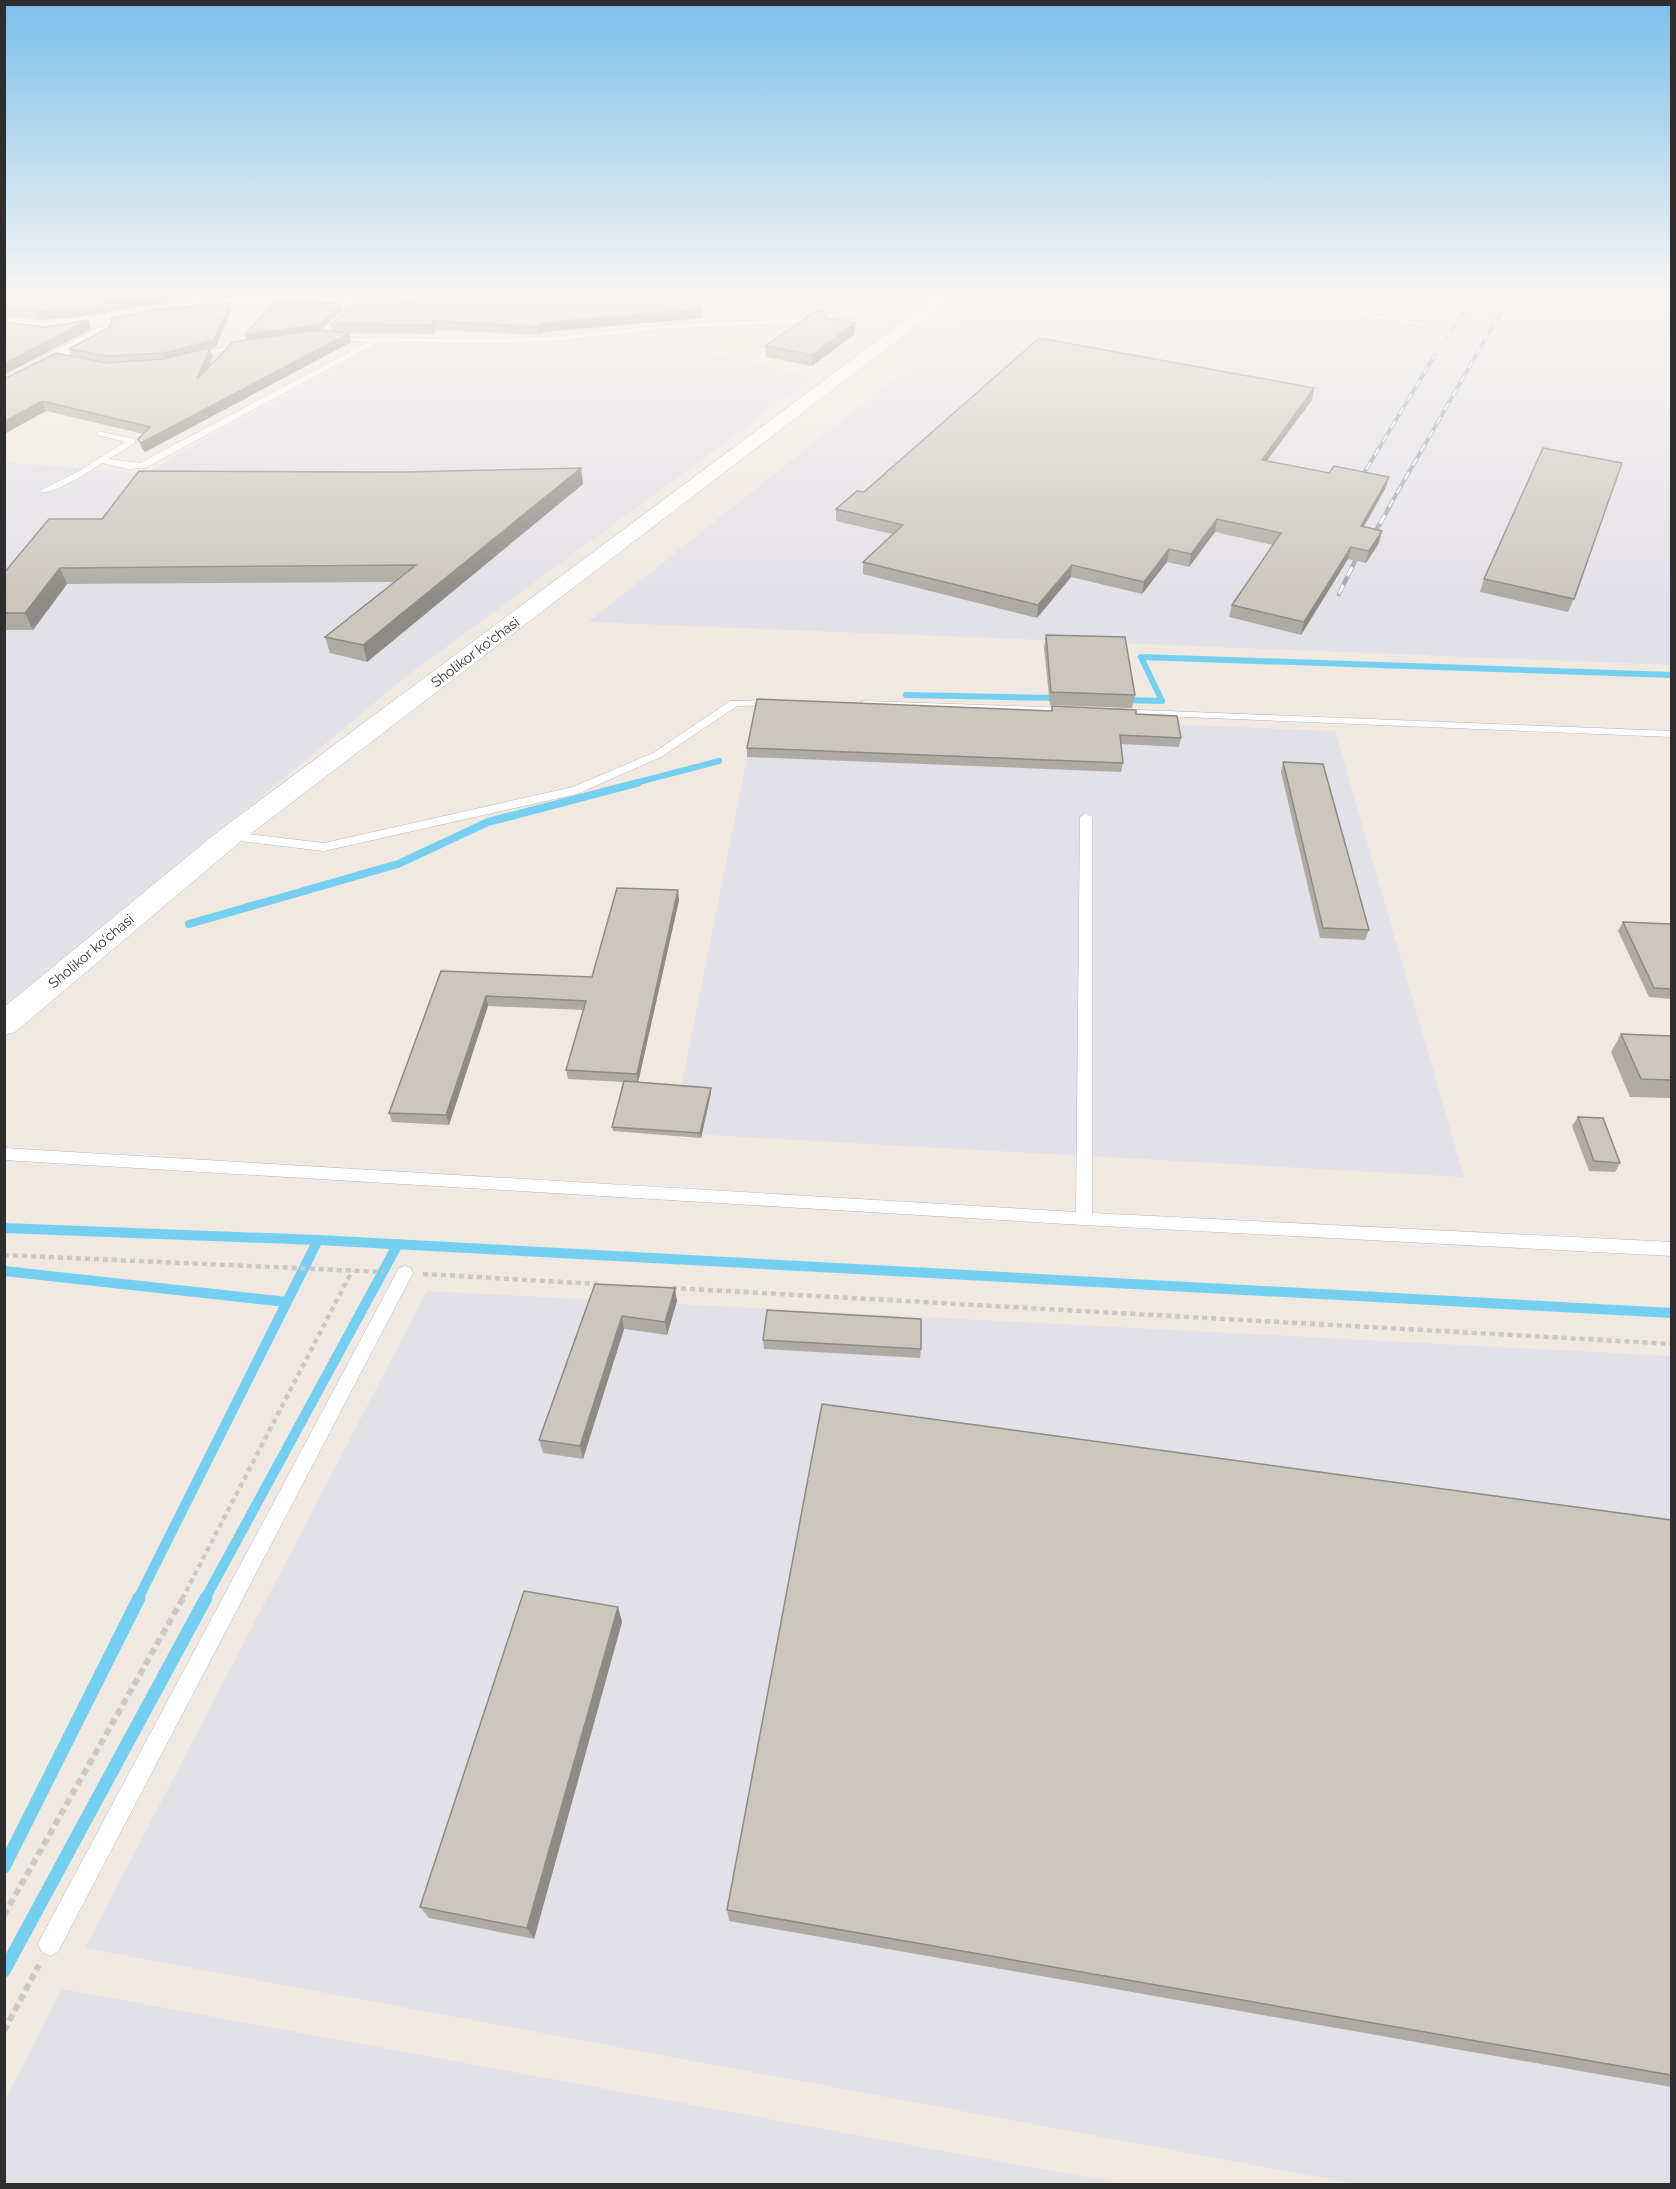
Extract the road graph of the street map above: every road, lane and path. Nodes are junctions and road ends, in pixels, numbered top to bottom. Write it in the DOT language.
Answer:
graph roads {
  1 [pos="279,393"];
  2 [pos="818,393"];
  3 [pos="101,434"];
  4 [pos="100,460"];
  5 [pos="44,491"];
  6 [pos="790,703"];
  7 [pos="846,704"];
  8 [pos="1671,734"];
  9 [pos="1086,817"];
  10 [pos="230,836"];
  11 [pos="4,1024"];
  12 [pos="4,1154"];
  13 [pos="1084,1220"];
  14 [pos="1671,1249"];
  15 [pos="4,1256"];
  16 [pos="405,1273"];
  17 [pos="608,1285"];
  18 [pos="668,1288"];
  19 [pos="1671,1344"];
  20 [pos="4,1915"];
  21 [pos="50,1944"];
  22 [pos="4,2031"];
  1 -- 4 [label="lane"];
  2 -- 10 [label="street, Sholikor ko'chasi"];
  3 -- 4 [label="lane"];
  4 -- 5 [label="lane"];
  6 -- 10 [label="lane"];
  7 -- 8 [label="lane"];
  9 -- 13 [label="lane"];
  10 -- 11 [label="street, Sholikor ko'chasi"];
  12 -- 13 [label="lane"];
  13 -- 14 [label="lane"];
  15 -- 20 [label="path"];
  16 -- 17 [label="path"];
  16 -- 21 [label="lane"];
  18 -- 19 [label="path"];
  21 -- 22 [label="path"];
}
